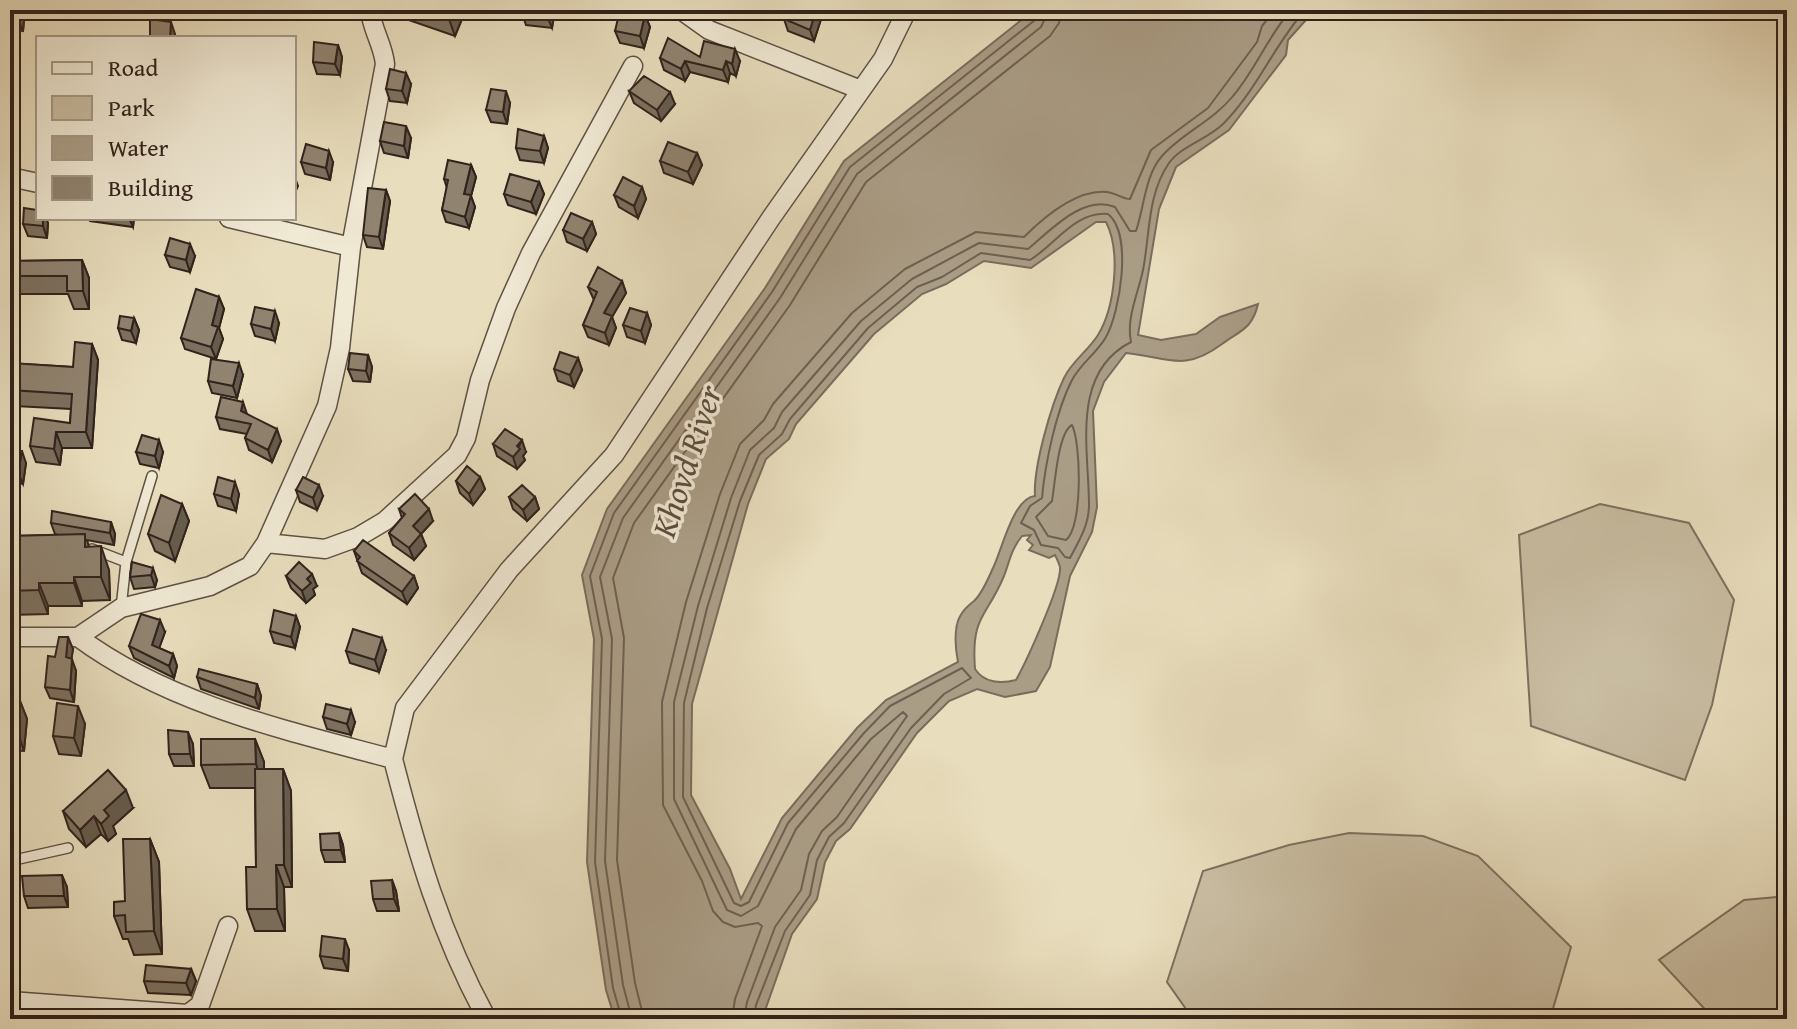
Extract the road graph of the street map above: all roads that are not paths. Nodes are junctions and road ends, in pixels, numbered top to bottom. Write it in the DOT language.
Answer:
graph roads {
  1 [pos="370,10"];
  2 [pos="681,10"];
  3 [pos="907,10"];
  4 [pos="633,66"];
  5 [pos="861,90"];
  6 [pos="10,177"];
  7 [pos="36,183"];
  8 [pos="237,220"];
  9 [pos="351,247"];
  10 [pos="152,476"];
  11 [pos="266,543"];
  12 [pos="77,546"];
  13 [pos="126,562"];
  14 [pos="121,608"];
  15 [pos="10,637"];
  16 [pos="78,637"];
  17 [pos="393,759"];
  18 [pos="68,848"];
  19 [pos="10,861"];
  20 [pos="228,926"];
  21 [pos="10,1001"];
  22 [pos="487,1019"];
  1 -- 9 [label="street"];
  2 -- 5 [label="street"];
  3 -- 5 [label="street"];
  4 -- 11 [label="street"];
  5 -- 17 [label="street"];
  6 -- 7 [label="street"];
  8 -- 9 [label="street"];
  9 -- 11 [label="street"];
  10 -- 13 [label="lane"];
  11 -- 14 [label="street"];
  12 -- 13 [label="lane"];
  13 -- 14 [label="lane"];
  14 -- 16 [label="street"];
  15 -- 16 [label="street"];
  16 -- 17 [label="street"];
  17 -- 22 [label="street"];
  18 -- 19 [label="lane"];
  20 -- 21 [label="street"];
}
